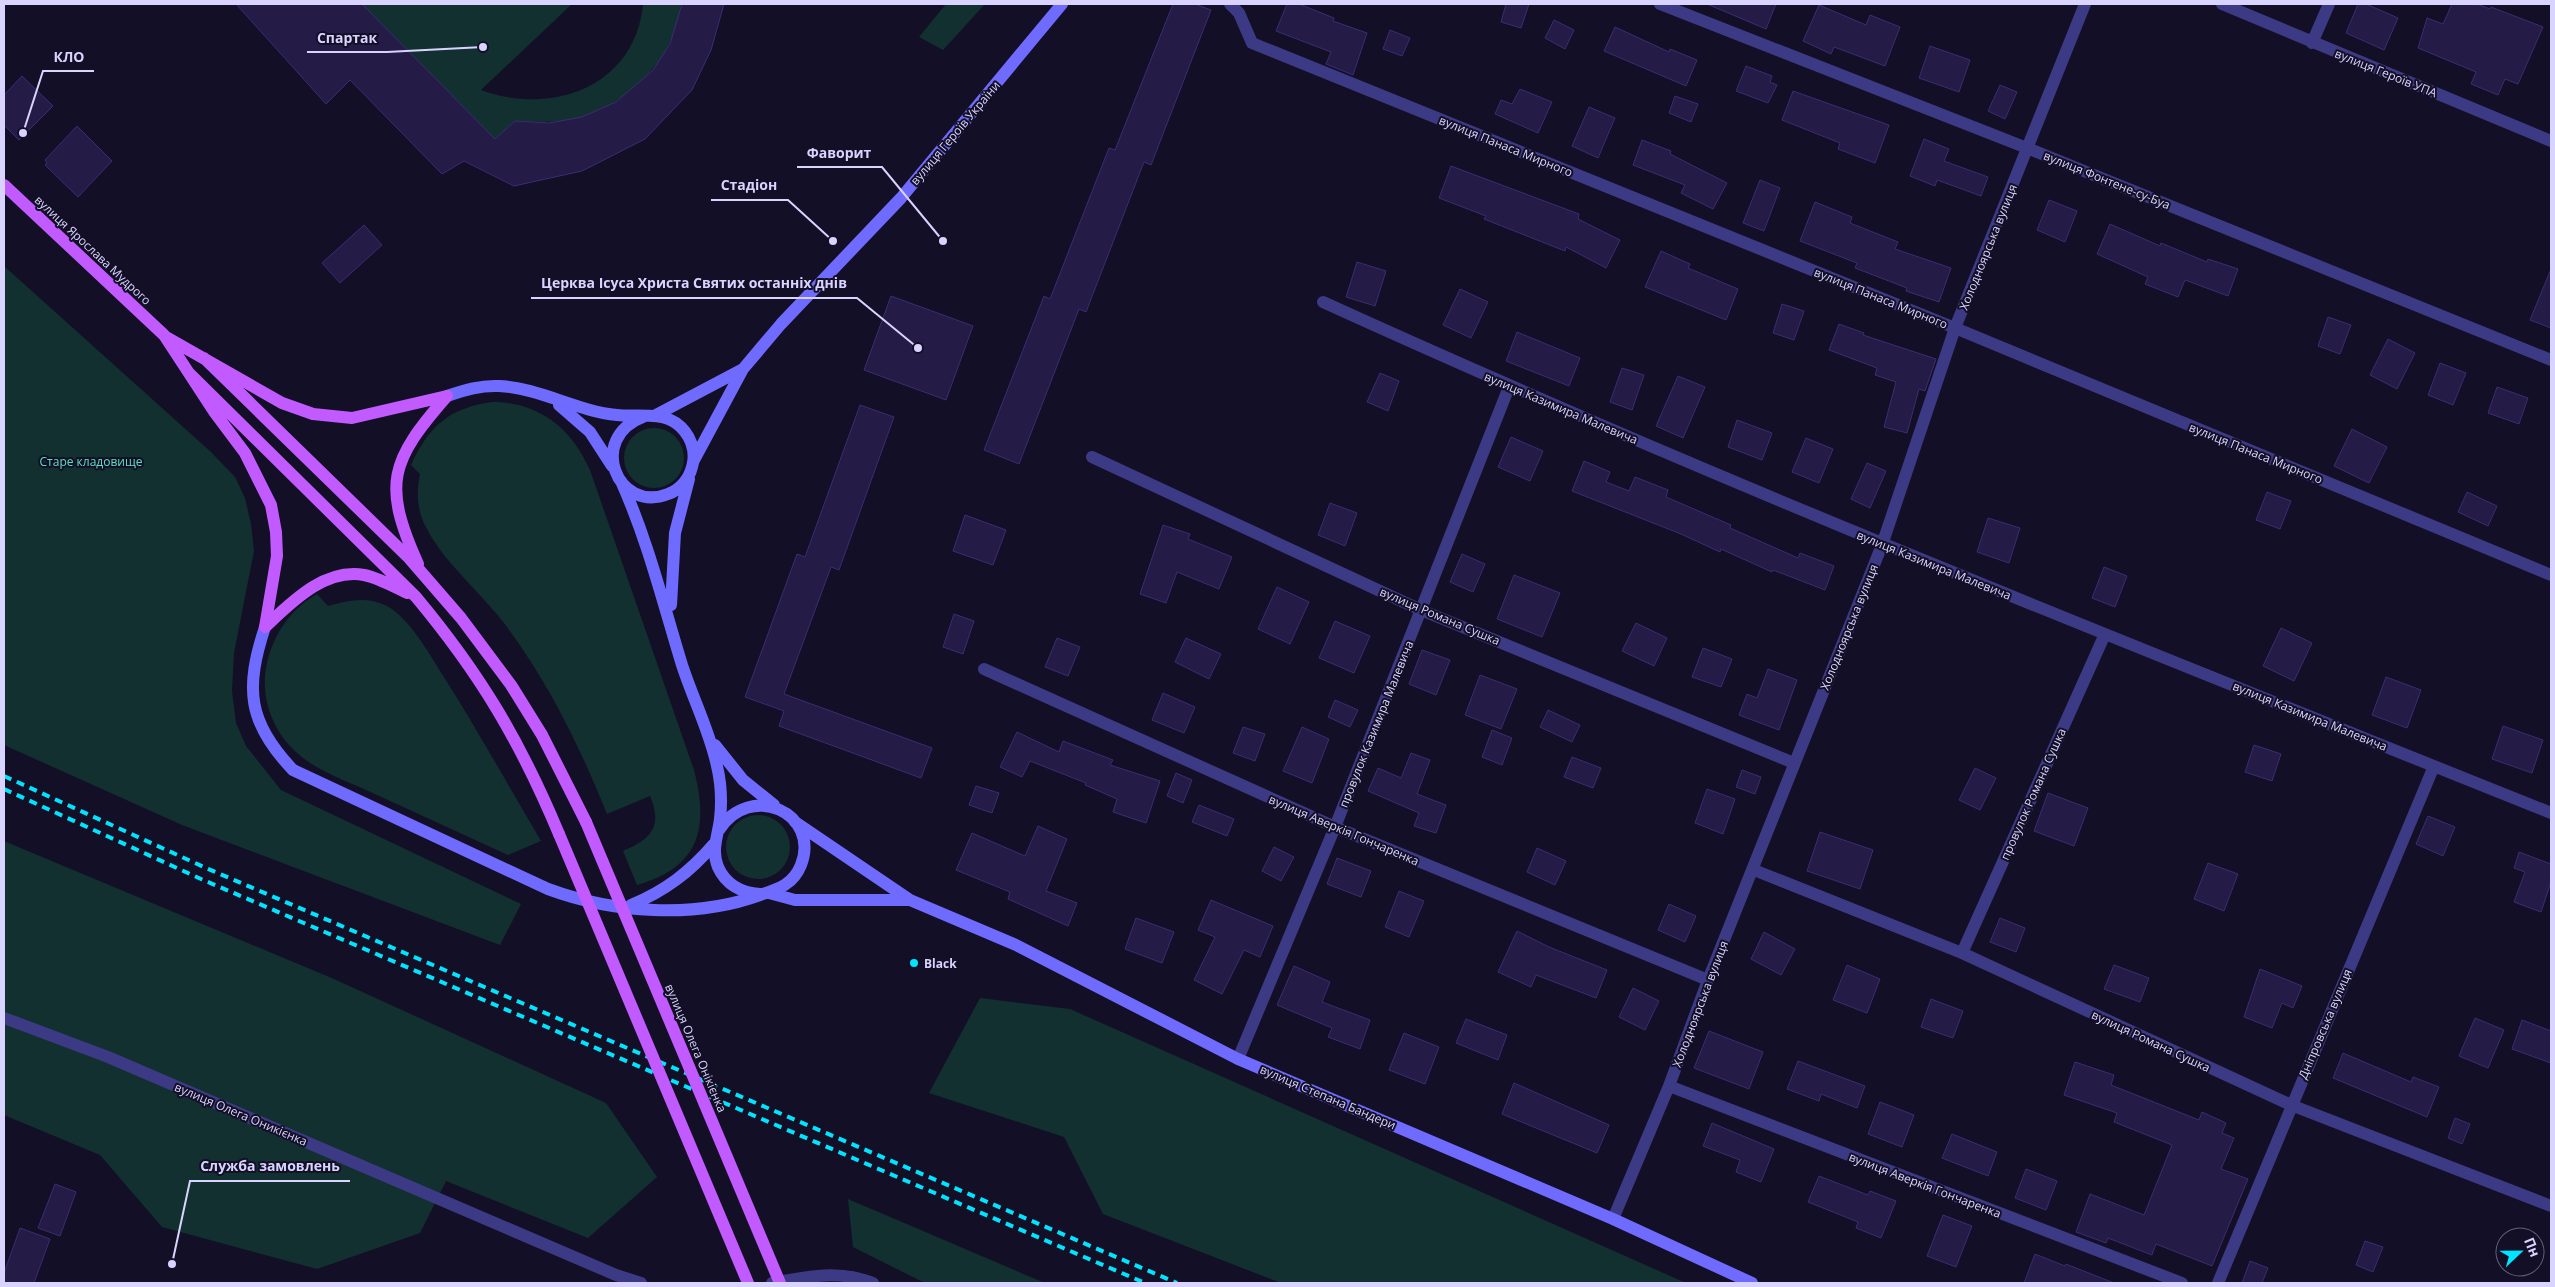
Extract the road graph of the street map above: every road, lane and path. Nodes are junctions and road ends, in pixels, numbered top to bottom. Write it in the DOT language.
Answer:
graph roads {
  1 [pos="1062,4"];
  2 [pos="1230,4"];
  3 [pos="1660,4"];
  4 [pos="2084,4"];
  5 [pos="2222,4"];
  6 [pos="2329,4"];
  7 [pos="2312,43"];
  8 [pos="2551,140"];
  9 [pos="2027,148"];
  10 [pos="4,185"];
  11 [pos="1323,302"];
  12 [pos="1955,328"];
  13 [pos="164,335"];
  14 [pos="204,358"];
  15 [pos="2551,360"];
  16 [pos="743,370"];
  17 [pos="189,374"];
  18 [pos="1509,387"];
  19 [pos="448,396"];
  20 [pos="551,399"];
  21 [pos="648,416"];
  22 [pos="1092,456"];
  23 [pos="692,467"];
  24 [pos="618,477"];
  25 [pos="1882,545"];
  26 [pos="422,573"];
  27 [pos="2551,575"];
  28 [pos="416,597"];
  29 [pos="1421,610"];
  30 [pos="265,627"];
  31 [pos="672,627"];
  32 [pos="2105,634"];
  33 [pos="984,669"];
  34 [pos="707,733"];
  35 [pos="1794,763"];
  36 [pos="2434,766"];
  37 [pos="780,810"];
  38 [pos="2551,813"];
  39 [pos="795,822"];
  40 [pos="1334,827"];
  41 [pos="719,830"];
  42 [pos="714,844"];
  43 [pos="1754,870"];
  44 [pos="766,893"];
  45 [pos="910,900"];
  46 [pos="629,906"];
  47 [pos="1962,953"];
  48 [pos="1708,980"];
  49 [pos="4,1018"];
  50 [pos="1238,1059"];
  51 [pos="1669,1086"];
  52 [pos="2291,1105"];
  53 [pos="2551,1206"];
  54 [pos="1613,1218"];
  55 [pos="641,1283"];
  56 [pos="748,1283"];
  57 [pos="772,1283"];
  58 [pos="780,1283"];
  59 [pos="873,1283"];
  60 [pos="1752,1283"];
  61 [pos="2182,1283"];
  62 [pos="2218,1283"];
  1 -- 16 [label="main road, вулиця Героїв України"];
  2 -- 12 [label="street, вулиця Панаса Мирного"];
  3 -- 9 [label="street, вулиця Фонтене-су-Буа"];
  4 -- 9 [label="street, Холодноярська вулиця"];
  5 -- 7 [label="street, вулиця Героїв УПА"];
  6 -- 7 [label="street"];
  7 -- 8 [label="street, вулиця Героїв УПА"];
  9 -- 12 [label="street, Холодноярська вулиця"];
  9 -- 15 [label="street, вулиця Фонтене-су-Буа"];
  10 -- 13 [label="main road, вулиця Ярослава Мудрого"];
  11 -- 18 [label="street, вулиця Казимира Малевича"];
  12 -- 25 [label="street, Холодноярська вулиця"];
  12 -- 27 [label="street, вулиця Панаса Мирного"];
  13 -- 14 [label="main road"];
  13 -- 17 [label="main road"];
  14 -- 19 [label="main road"];
  14 -- 26 [label="main road"];
  16 -- 21 [label="main road, вулиця Героїв України"];
  16 -- 23 [label="main road, вулиця Героїв України"];
  17 -- 28 [label="main road"];
  17 -- 30 [label="main road"];
  18 -- 25 [label="street, вулиця Казимира Малевича"];
  18 -- 29 [label="street, провулок Казимира Малевича"];
  19 -- 20 [label="main road"];
  19 -- 26 [label="main road"];
  20 -- 21 [label="main road"];
  20 -- 24 [label="main road"];
  21 -- 23 [label="main road"];
  21 -- 24 [label="main road"];
  22 -- 29 [label="street, вулиця Романа Сушка"];
  23 -- 24 [label="main road"];
  23 -- 31 [label="main road"];
  24 -- 31 [label="main road"];
  25 -- 32 [label="street, вулиця Казимира Малевича"];
  25 -- 35 [label="street, Холодноярська вулиця"];
  26 -- 58 [label="main road, вулиця Олега Онікієнка, bridge"];
  28 -- 30 [label="main road"];
  28 -- 56 [label="main road, bridge"];
  29 -- 35 [label="street, вулиця Романа Сушка"];
  29 -- 40 [label="street, провулок Казимира Малевича"];
  30 -- 46 [label="main road"];
  31 -- 34 [label="main road"];
  32 -- 36 [label="street, вулиця Казимира Малевича"];
  32 -- 47 [label="street, провулок Романа Сушка"];
  33 -- 40 [label="street, вулиця Аверкія Гончаренка"];
  34 -- 37 [label="main road"];
  34 -- 41 [label="main road"];
  35 -- 43 [label="street, Холодноярська вулиця"];
  36 -- 38 [label="street, вулиця Казимира Малевича"];
  36 -- 52 [label="street, Дніпровська вулиця"];
  37 -- 39 [label="main road"];
  37 -- 41 [label="main road"];
  39 -- 44 [label="main road"];
  39 -- 45 [label="main road, вулиця Степана Бандери"];
  40 -- 48 [label="street, вулиця Аверкія Гончаренка"];
  40 -- 50 [label="street, провулок Казимира Малевича"];
  41 -- 42 [label="main road"];
  42 -- 44 [label="main road"];
  42 -- 46 [label="main road"];
  43 -- 47 [label="street, вулиця Романа Сушка"];
  43 -- 48 [label="street, Холодноярська вулиця"];
  44 -- 45 [label="main road, вулиця Степана Бандери"];
  44 -- 46 [label="main road"];
  45 -- 50 [label="main road, вулиця Степана Бандери"];
  47 -- 52 [label="street, вулиця Романа Сушка"];
  48 -- 51 [label="street, Холодноярська вулиця"];
  49 -- 55 [label="street, вулиця Олега Оникієнка"];
  50 -- 54 [label="main road, вулиця Степана Бандери"];
  51 -- 54 [label="street, Холодноярська вулиця"];
  51 -- 61 [label="street, вулиця Аверкія Гончаренка"];
  52 -- 53 [label="street, вулиця Романа Сушка"];
  52 -- 62 [label="street, Дніпровська вулиця"];
  54 -- 60 [label="main road, вулиця Степана Бандери"];
  57 -- 59 [label="street"];
}
